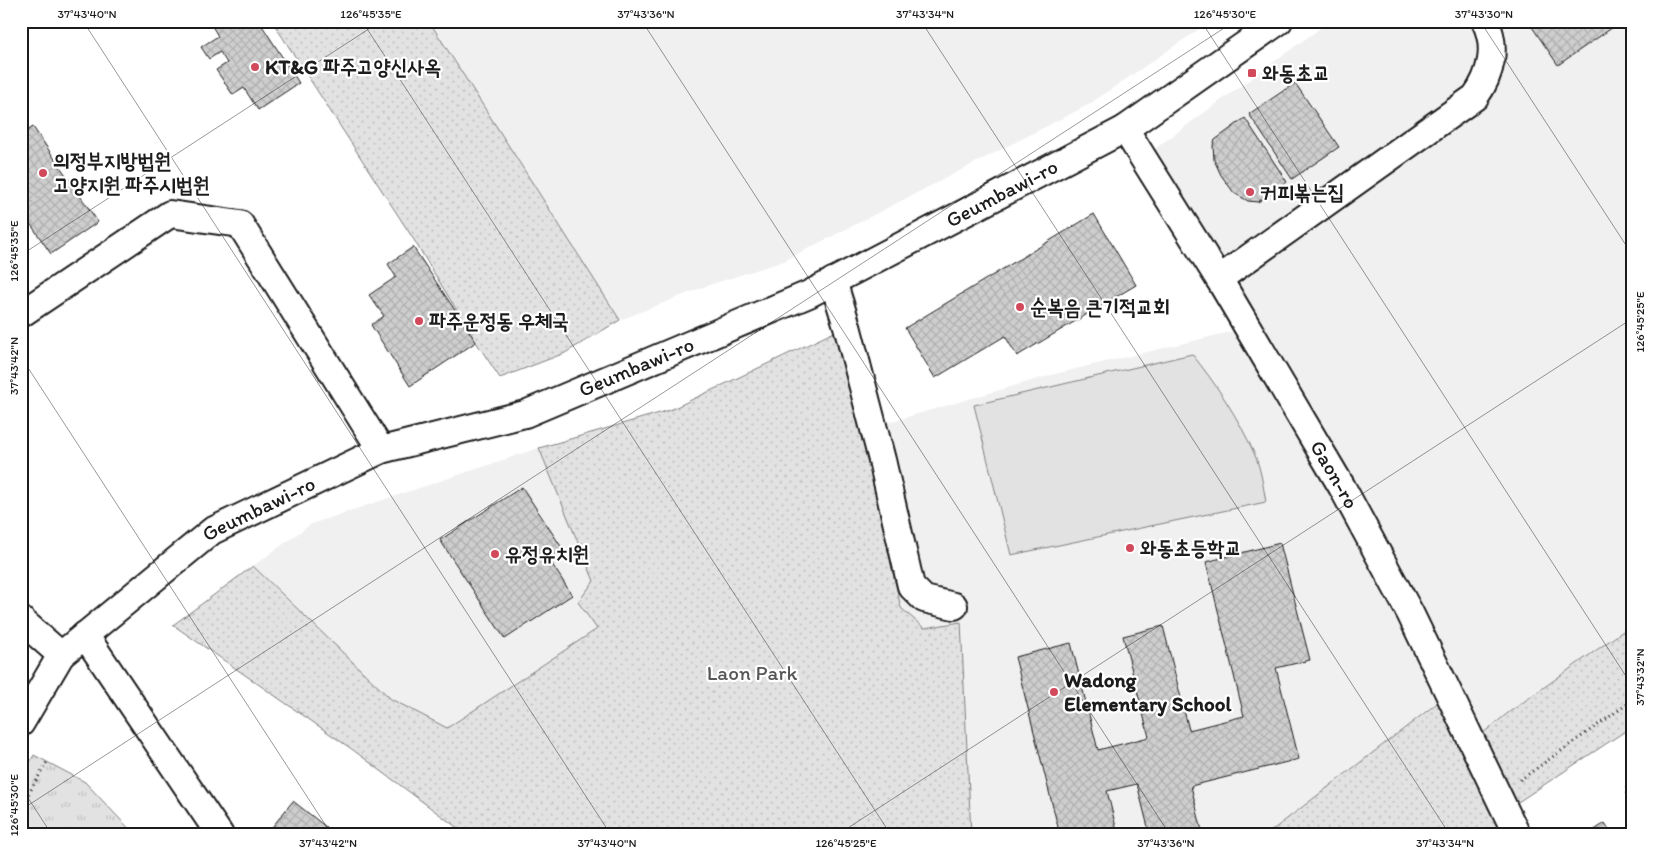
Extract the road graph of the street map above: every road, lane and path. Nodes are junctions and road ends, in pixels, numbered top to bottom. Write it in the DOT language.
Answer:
graph roads {
  1 [pos="1279,21"];
  2 [pos="1485,21"];
  3 [pos="1125,129"];
  4 [pos="1219,279"];
  5 [pos="833,281"];
  6 [pos="21,314"];
  7 [pos="381,450"];
  8 [pos="954,606"];
  9 [pos="21,620"];
  10 [pos="85,635"];
  11 [pos="61,654"];
  12 [pos="1633,700"];
  13 [pos="21,723"];
  14 [pos="47,762"];
  15 [pos="1633,780"];
  16 [pos="1513,784"];
  17 [pos="1633,802"];
  18 [pos="21,807"];
  19 [pos="220,835"];
  20 [pos="1517,835"];
  1 -- 3 [label="street, Geumbawi-ro"];
  2 -- 4 [label="street"];
  3 -- 4 [label="street, Gaon-ro"];
  3 -- 5 [label="street, Geumbawi-ro"];
  4 -- 20 [label="street, Gaon-ro"];
  5 -- 7 [label="street, Geumbawi-ro"];
  5 -- 8 [label="street"];
  6 -- 7 [label="street"];
  7 -- 10 [label="street, Geumbawi-ro"];
  9 -- 11 [label="street"];
  10 -- 11 [label="street, Geumbawi-ro"];
  10 -- 19 [label="street"];
  11 -- 13 [label="street, Geumbawi-ro"];
  12 -- 16 [label="path"];
  14 -- 18 [label="path"];
  15 -- 17 [label="path"];
}
